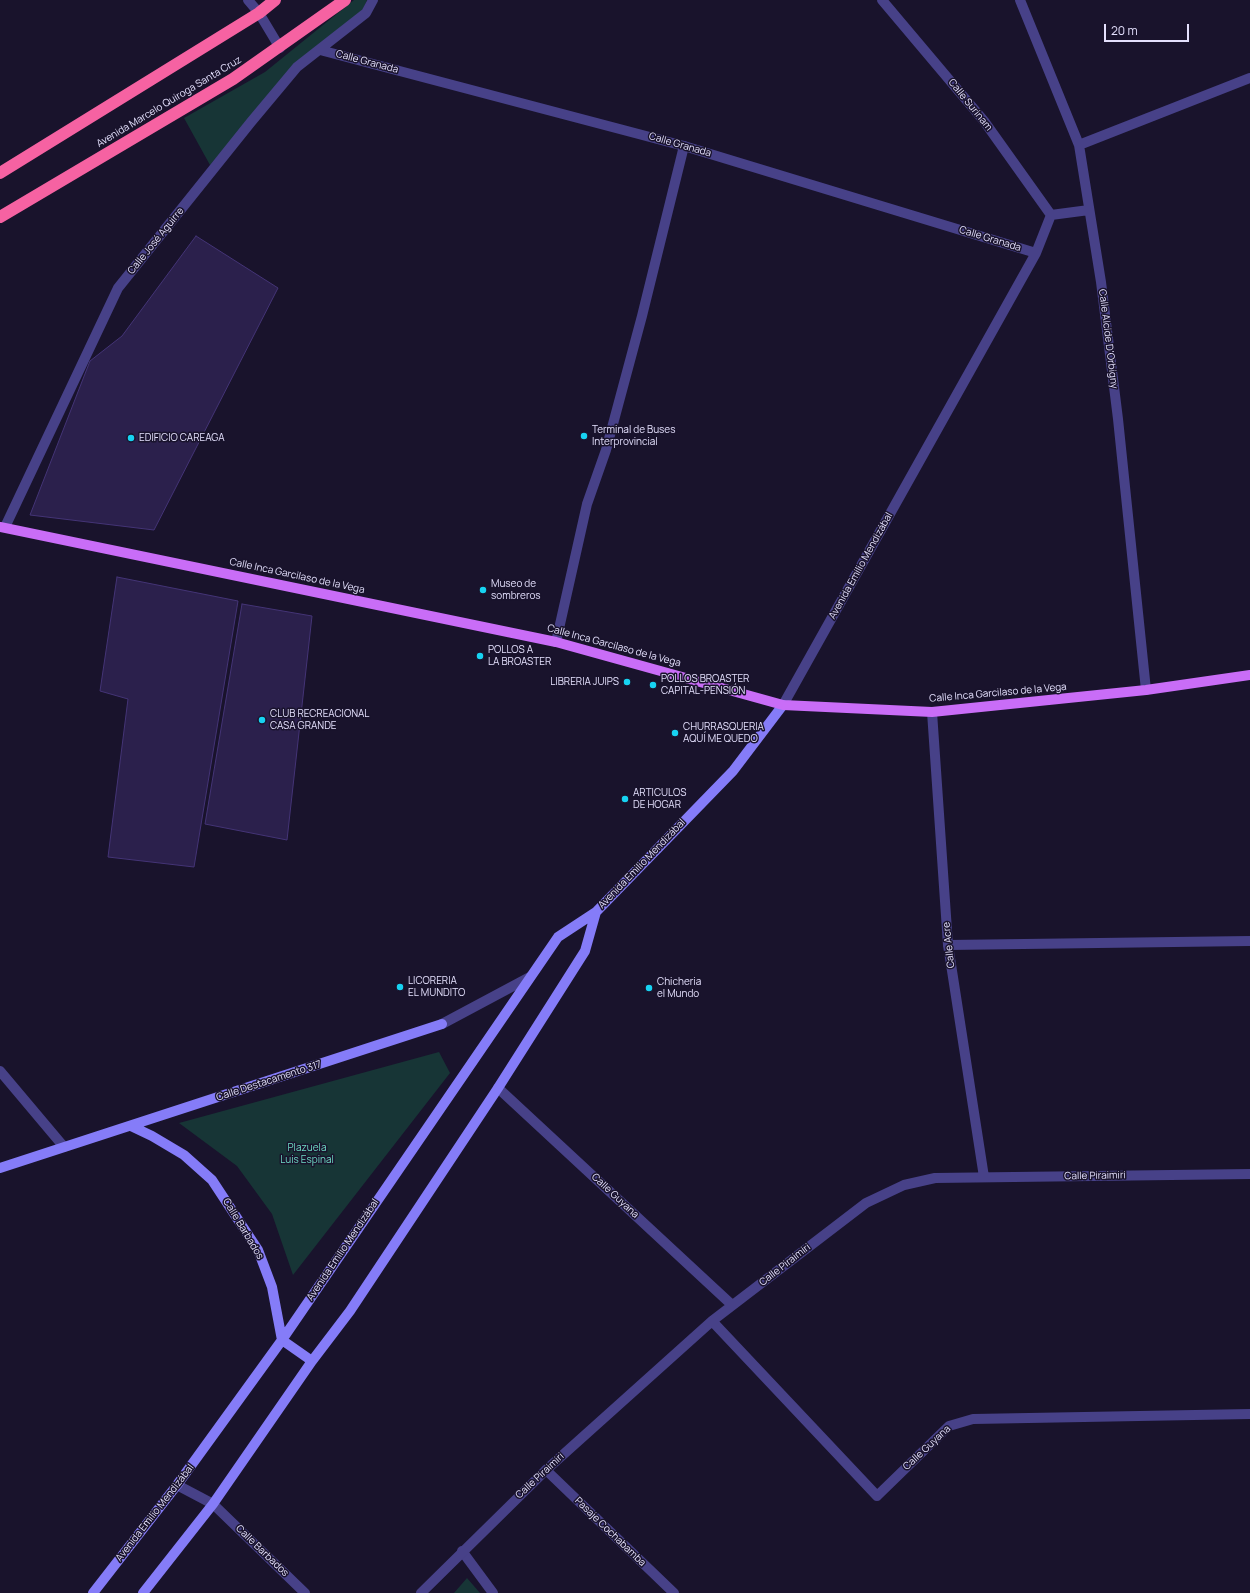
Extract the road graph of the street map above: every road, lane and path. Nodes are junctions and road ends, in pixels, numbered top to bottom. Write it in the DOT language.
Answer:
graph roads {
  1 [pos="248,0"];
  2 [pos="275,0"];
  3 [pos="344,0"];
  4 [pos="372,0"];
  5 [pos="882,0"];
  6 [pos="1020,0"];
  7 [pos="259,13"];
  8 [pos="280,48"];
  9 [pos="320,50"];
  10 [pos="1250,78"];
  11 [pos="1079,145"];
  12 [pos="684,146"];
  13 [pos="0,173"];
  14 [pos="1089,210"];
  15 [pos="1051,215"];
  16 [pos="0,216"];
  17 [pos="1036,253"];
  18 [pos="2,527"];
  19 [pos="556,642"];
  20 [pos="1250,675"];
  21 [pos="1146,690"];
  22 [pos="783,705"];
  23 [pos="932,712"];
  24 [pos="596,912"];
  25 [pos="1250,941"];
  26 [pos="948,945"];
  27 [pos="530,977"];
  28 [pos="442,1024"];
  29 [pos="0,1071"];
  30 [pos="498,1088"];
  31 [pos="130,1126"];
  32 [pos="64,1147"];
  33 [pos="0,1168"];
  34 [pos="1250,1174"];
  35 [pos="984,1177"];
  36 [pos="732,1305"];
  37 [pos="712,1321"];
  38 [pos="282,1340"];
  39 [pos="312,1361"];
  40 [pos="1250,1414"];
  41 [pos="546,1470"];
  42 [pos="177,1485"];
  43 [pos="213,1504"];
  44 [pos="462,1551"];
  45 [pos="93,1593"];
  46 [pos="143,1593"];
  47 [pos="305,1593"];
  48 [pos="421,1593"];
  49 [pos="493,1593"];
  50 [pos="674,1593"];
  1 -- 7 [label="street"];
  2 -- 7 [label="highway"];
  3 -- 8 [label="highway, Avenida Marcelo Quiroga Santa Cruz"];
  4 -- 9 [label="street, Calle José Aguirre"];
  5 -- 15 [label="street, Calle Surinam"];
  6 -- 11 [label="street, Calle Alcide D'Orbigny"];
  7 -- 8 [label="street"];
  7 -- 13 [label="highway"];
  8 -- 16 [label="highway, Avenida Marcelo Quiroga Santa Cruz"];
  9 -- 12 [label="street, Calle Granada"];
  9 -- 18 [label="street, Calle José Aguirre"];
  10 -- 11 [label="street"];
  11 -- 14 [label="street, Calle Alcide D'Orbigny"];
  12 -- 17 [label="street, Calle Granada"];
  12 -- 19 [label="street"];
  14 -- 15 [label="street"];
  14 -- 21 [label="street, Calle Alcide D'Orbigny"];
  15 -- 17 [label="street, Avenida Emilio Mendizábal"];
  17 -- 22 [label="street, Avenida Emilio Mendizábal"];
  18 -- 19 [label="main road, Calle Inca Garcilaso de la Vega"];
  19 -- 22 [label="main road, Calle Inca Garcilaso de la Vega"];
  20 -- 21 [label="main road, Calle Inca Garcilaso de la Vega"];
  21 -- 23 [label="main road, Calle Inca Garcilaso de la Vega"];
  22 -- 23 [label="main road, Calle Inca Garcilaso de la Vega"];
  22 -- 24 [label="main road, Avenida Emilio Mendizábal"];
  23 -- 26 [label="street, Calle Acre"];
  24 -- 27 [label="main road, Avenida Emilio Mendizábal"];
  24 -- 30 [label="main road, Avenida Emilio Mendizábal"];
  25 -- 26 [label="street"];
  26 -- 35 [label="street, Calle Acre"];
  27 -- 28 [label="street, Calle Destacamento 317"];
  27 -- 38 [label="main road, Avenida Emilio Mendizábal"];
  28 -- 31 [label="main road, Calle Destacamento 317"];
  29 -- 32 [label="street"];
  30 -- 36 [label="street, Calle Guyana"];
  30 -- 39 [label="main road, Avenida Emilio Mendizábal"];
  31 -- 32 [label="main road, Calle Destacamento 317"];
  31 -- 38 [label="main road, Calle Barbados"];
  32 -- 33 [label="main road, Calle Destacamento 317"];
  34 -- 35 [label="street, Calle Piraimiri"];
  35 -- 36 [label="street, Calle Piraimiri"];
  36 -- 37 [label="street, Calle Piraimiri"];
  37 -- 40 [label="street, Calle Guyana"];
  37 -- 41 [label="street, Calle Piraimiri"];
  38 -- 39 [label="main road"];
  38 -- 42 [label="main road, Avenida Emilio Mendizábal"];
  39 -- 43 [label="main road, Avenida Emilio Mendizábal"];
  41 -- 44 [label="street, Calle Piraimiri"];
  41 -- 50 [label="street, Pasaje Cochabamba"];
  42 -- 43 [label="street, Calle Barbados"];
  42 -- 45 [label="main road, Avenida Emilio Mendizábal"];
  43 -- 46 [label="main road, Avenida Emilio Mendizábal"];
  43 -- 47 [label="street, Calle Barbados"];
  44 -- 48 [label="street, Calle Piraimiri"];
  44 -- 49 [label="street"];
}
